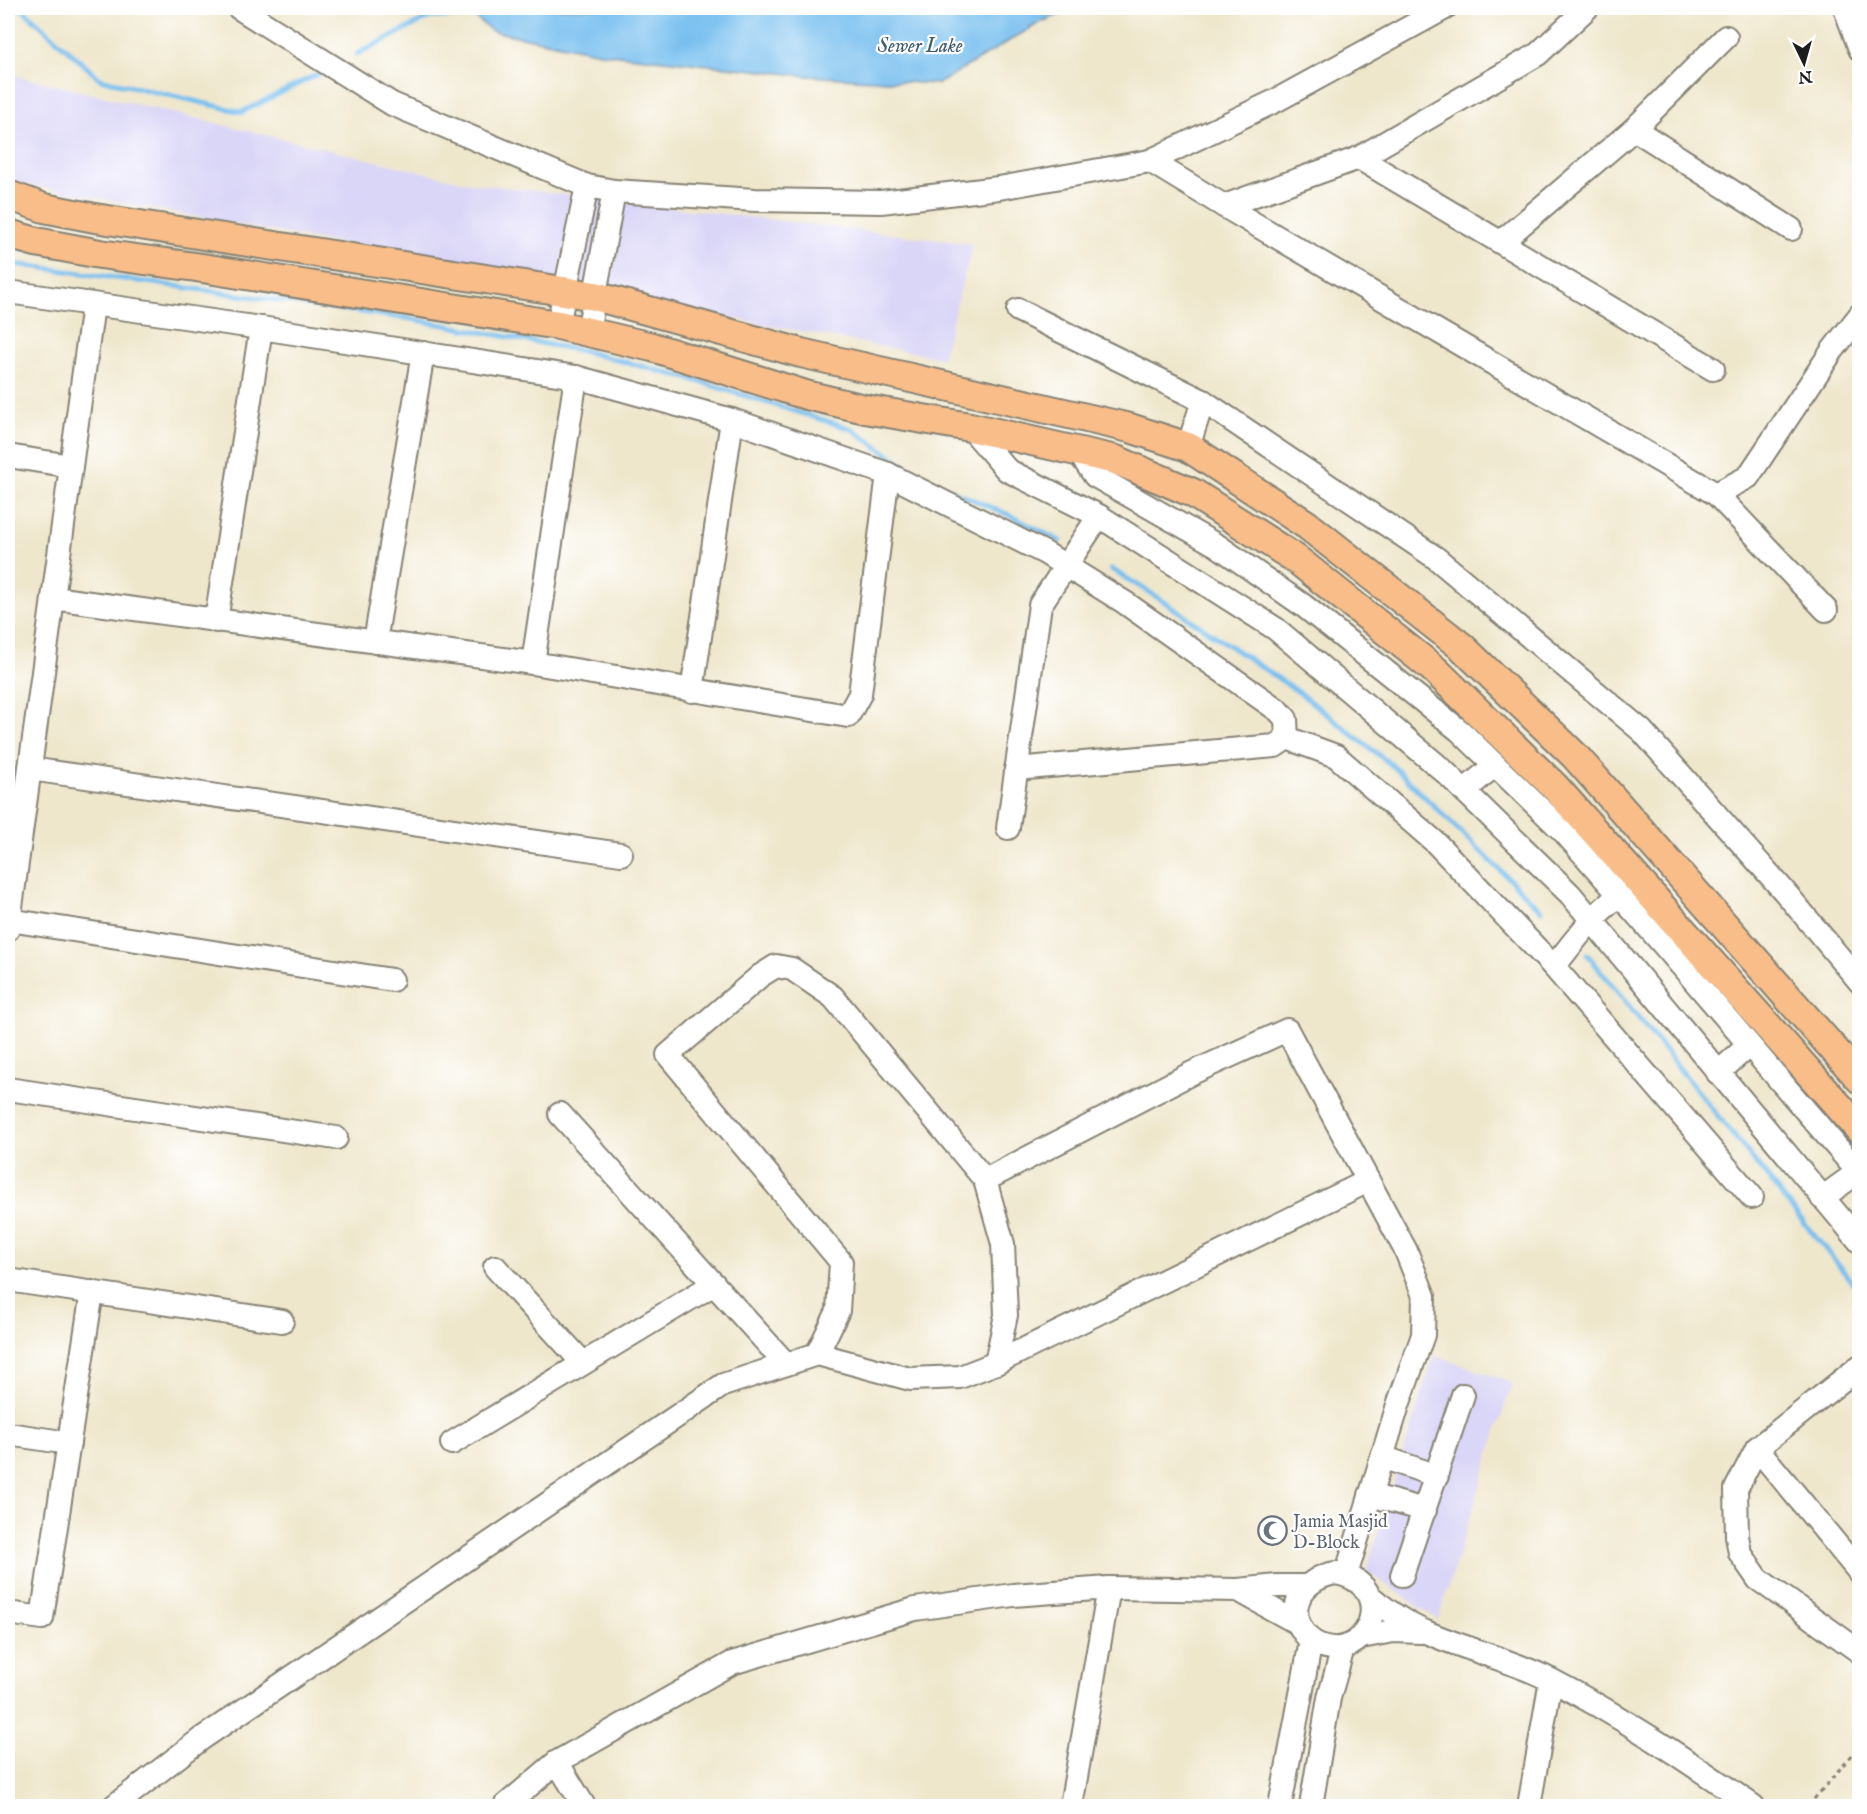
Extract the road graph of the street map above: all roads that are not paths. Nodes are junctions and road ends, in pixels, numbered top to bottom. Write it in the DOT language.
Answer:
graph roads {
  1 [pos="1445,8"];
  2 [pos="1587,8"];
  3 [pos="1845,8"];
  4 [pos="245,9"];
  5 [pos="1726,37"];
  6 [pos="1860,49"];
  7 [pos="1634,129"];
  8 [pos="1359,158"];
  9 [pos="1150,161"];
  10 [pos="587,186"];
  11 [pos="614,191"];
  12 [pos="8,195"];
  13 [pos="1224,206"];
  14 [pos="1791,229"];
  15 [pos="8,234"];
  16 [pos="1501,242"];
  17 [pos="564,291"];
  18 [pos="8,292"];
  19 [pos="595,296"];
  20 [pos="93,305"];
  21 [pos="1018,310"];
  22 [pos="1860,315"];
  23 [pos="558,325"];
  24 [pos="261,328"];
  25 [pos="588,332"];
  26 [pos="423,353"];
  27 [pos="1713,369"];
  28 [pos="576,377"];
  29 [pos="1203,401"];
  30 [pos="732,420"];
  31 [pos="970,427"];
  32 [pos="1188,447"];
  33 [pos="1077,450"];
  34 [pos="8,456"];
  35 [pos="71,466"];
  36 [pos="888,474"];
  37 [pos="1716,494"];
  38 [pos="1099,516"];
  39 [pos="1218,546"];
  40 [pos="1067,567"];
  41 [pos="1198,580"];
  42 [pos="53,598"];
  43 [pos="1827,610"];
  44 [pos="216,621"];
  45 [pos="375,642"];
  46 [pos="1358,650"];
  47 [pos="533,663"];
  48 [pos="1333,678"];
  49 [pos="692,691"];
  50 [pos="1287,738"];
  51 [pos="1495,765"];
  52 [pos="1016,769"];
  53 [pos="30,770"];
  54 [pos="1464,791"];
  55 [pos="1008,828"];
  56 [pos="621,854"];
  57 [pos="1630,888"];
  58 [pos="1591,920"];
  59 [pos="8,924"];
  60 [pos="1554,967"];
  61 [pos="392,980"];
  62 [pos="1860,982"];
  63 [pos="1749,1045"];
  64 [pos="1718,1073"];
  65 [pos="1860,1079"];
  66 [pos="8,1089"];
  67 [pos="560,1114"];
  68 [pos="1860,1130"];
  69 [pos="336,1138"];
  70 [pos="1859,1173"];
  71 [pos="985,1180"];
  72 [pos="1368,1181"];
  73 [pos="1752,1197"];
  74 [pos="1822,1198"];
  75 [pos="1860,1242"];
  76 [pos="495,1267"];
  77 [pos="8,1280"];
  78 [pos="714,1284"];
  79 [pos="92,1292"];
  80 [pos="282,1321"];
  81 [pos="817,1353"];
  82 [pos="583,1363"];
  83 [pos="996,1363"];
  84 [pos="786,1364"];
  85 [pos="1860,1366"];
  86 [pos="1463,1395"];
  87 [pos="8,1434"];
  88 [pos="69,1443"];
  89 [pos="452,1443"];
  90 [pos="1757,1448"];
  91 [pos="1382,1457"];
  92 [pos="1437,1476"];
  93 [pos="1370,1495"];
  94 [pos="1425,1510"];
  95 [pos="1860,1573"];
  96 [pos="1346,1575"];
  97 [pos="1402,1575"];
  98 [pos="1306,1586"];
  99 [pos="1108,1588"];
  100 [pos="1238,1590"];
  101 [pos="1372,1598"];
  102 [pos="8,1613"];
  103 [pos="1305,1632"];
  104 [pos="1425,1632"];
  105 [pos="1352,1642"];
  106 [pos="1860,1652"];
  107 [pos="1551,1680"];
  108 [pos="557,1762"];
  109 [pos="114,1806"];
  110 [pos="505,1806"];
  111 [pos="584,1806"];
  112 [pos="1071,1806"];
  113 [pos="1280,1806"];
  114 [pos="1311,1806"];
  115 [pos="1529,1806"];
  116 [pos="1754,1806"];
  1 -- 9 [label="street"];
  2 -- 8 [label="street"];
  3 -- 6 [label="street"];
  4 -- 10 [label="street"];
  5 -- 7 [label="street"];
  7 -- 14 [label="street"];
  7 -- 16 [label="street"];
  8 -- 13 [label="street"];
  8 -- 16 [label="street"];
  9 -- 11 [label="street"];
  9 -- 13 [label="street"];
  10 -- 11 [label="street"];
  10 -- 17 [label="street"];
  11 -- 19 [label="street"];
  12 -- 17 [label="main road"];
  13 -- 37 [label="street"];
  15 -- 23 [label="main road"];
  16 -- 27 [label="street"];
  17 -- 19 [label="main road"];
  17 -- 23 [label="street"];
  18 -- 20 [label="street"];
  19 -- 25 [label="street"];
  19 -- 32 [label="main road"];
  20 -- 24 [label="street"];
  20 -- 35 [label="street"];
  21 -- 29 [label="street"];
  22 -- 37 [label="street"];
  23 -- 25 [label="main road"];
  24 -- 26 [label="street"];
  24 -- 44 [label="street"];
  25 -- 31 [label="main road"];
  26 -- 28 [label="street"];
  26 -- 45 [label="street"];
  28 -- 30 [label="street"];
  28 -- 47 [label="street"];
  29 -- 32 [label="street"];
  29 -- 62 [label="street"];
  30 -- 36 [label="street"];
  30 -- 49 [label="street"];
  31 -- 33 [label="main road"];
  31 -- 38 [label="street"];
  32 -- 65 [label="main road"];
  33 -- 39 [label="street"];
  33 -- 57 [label="main road"];
  34 -- 35 [label="street"];
  35 -- 42 [label="street"];
  36 -- 40 [label="street"];
  36 -- 49 [label="street"];
  37 -- 43 [label="street"];
  38 -- 40 [label="street"];
  38 -- 41 [label="street"];
  39 -- 41 [label="street"];
  39 -- 46 [label="street"];
  40 -- 50 [label="street"];
  40 -- 52 [label="street"];
  41 -- 48 [label="street"];
  42 -- 44 [label="street"];
  42 -- 53 [label="street"];
  44 -- 45 [label="street"];
  45 -- 47 [label="street"];
  46 -- 48 [label="street"];
  46 -- 51 [label="street"];
  47 -- 49 [label="street"];
  48 -- 54 [label="street"];
  50 -- 52 [label="street"];
  50 -- 60 [label="street"];
  51 -- 54 [label="street"];
  51 -- 57 [label="street"];
  52 -- 55 [label="street"];
  53 -- 56 [label="street"];
  53 -- 59 [label="street"];
  54 -- 58 [label="street"];
  57 -- 58 [label="street"];
  57 -- 63 [label="street"];
  57 -- 68 [label="main road"];
  58 -- 60 [label="street"];
  58 -- 64 [label="street"];
  59 -- 61 [label="street"];
  60 -- 73 [label="street"];
  63 -- 64 [label="street"];
  63 -- 70 [label="street"];
  64 -- 74 [label="street"];
  66 -- 69 [label="street"];
  67 -- 78 [label="street"];
  70 -- 74 [label="street"];
  71 -- 72 [label="street"];
  71 -- 81 [label="street"];
  71 -- 83 [label="street"];
  72 -- 83 [label="street"];
  72 -- 91 [label="street"];
  74 -- 75 [label="street"];
  76 -- 82 [label="street"];
  77 -- 79 [label="street"];
  78 -- 82 [label="street"];
  78 -- 84 [label="street"];
  79 -- 80 [label="street"];
  79 -- 88 [label="street"];
  81 -- 83 [label="street"];
  81 -- 84 [label="street"];
  82 -- 89 [label="street"];
  84 -- 109 [label="street"];
  85 -- 90 [label="street"];
  86 -- 92 [label="street"];
  87 -- 88 [label="street"];
  88 -- 102 [label="street"];
  90 -- 95 [label="street"];
  90 -- 106 [label="street"];
  91 -- 92 [label="street"];
  91 -- 93 [label="street"];
  92 -- 94 [label="street"];
  93 -- 94 [label="street"];
  93 -- 96 [label="street"];
  94 -- 97 [label="street"];
  96 -- 98 [label="street"];
  96 -- 101 [label="street"];
  98 -- 100 [label="street"];
  98 -- 103 [label="street"];
  99 -- 100 [label="street"];
  99 -- 108 [label="street"];
  99 -- 112 [label="street"];
  100 -- 103 [label="street"];
  101 -- 104 [label="street"];
  101 -- 105 [label="street"];
  103 -- 105 [label="street"];
  103 -- 113 [label="street"];
  104 -- 105 [label="street"];
  104 -- 107 [label="street"];
  105 -- 114 [label="street"];
  107 -- 115 [label="street"];
  107 -- 116 [label="street"];
  108 -- 110 [label="street"];
  108 -- 111 [label="street"];
}
